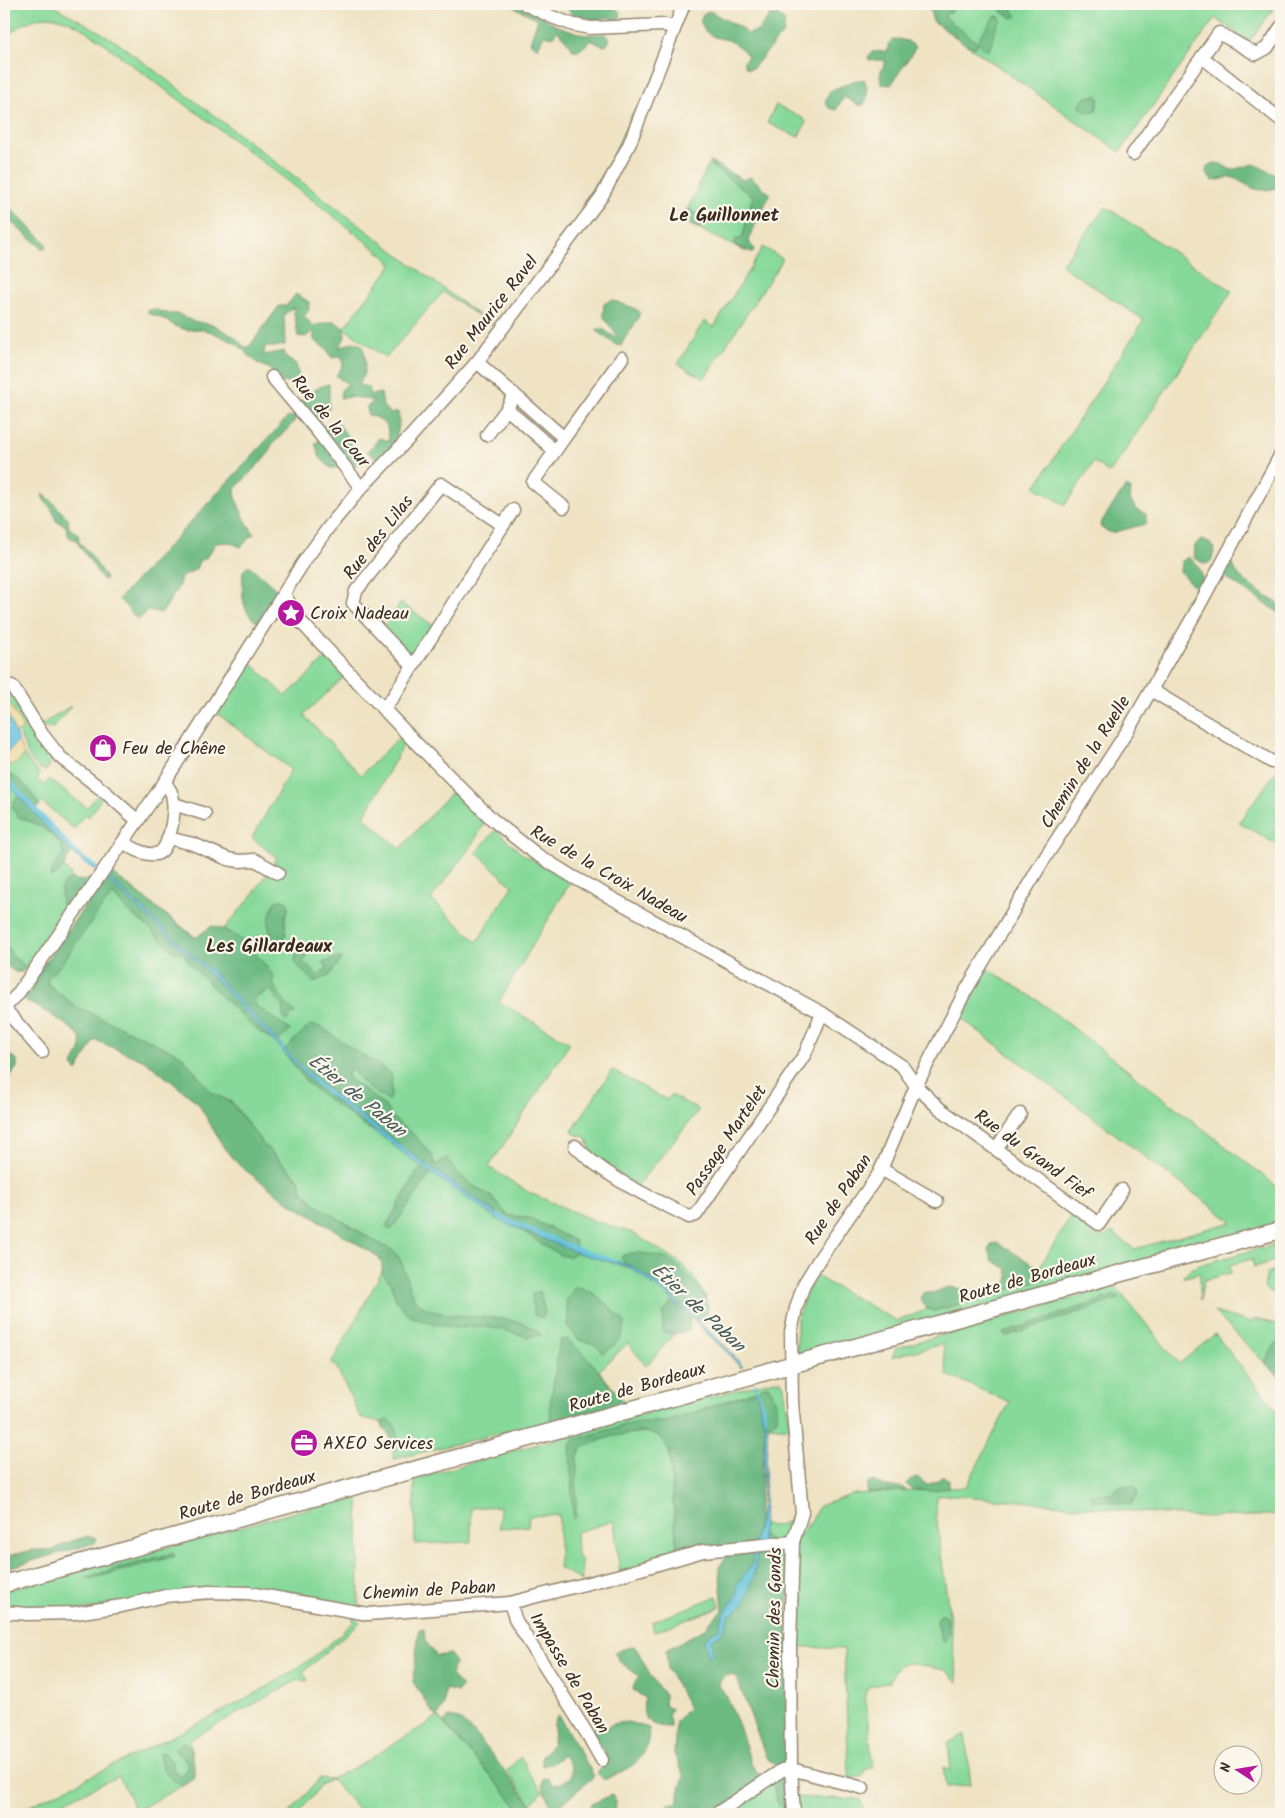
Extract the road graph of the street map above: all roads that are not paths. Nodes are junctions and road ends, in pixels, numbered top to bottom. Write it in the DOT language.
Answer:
graph roads {
  1 [pos="524,4"];
  2 [pos="684,4"];
  3 [pos="674,27"];
  4 [pos="1281,27"];
  5 [pos="1202,57"];
  6 [pos="1281,120"];
  7 [pos="1133,154"];
  8 [pos="622,358"];
  9 [pos="478,362"];
  10 [pos="272,377"];
  11 [pos="514,394"];
  12 [pos="507,409"];
  13 [pos="487,435"];
  14 [pos="564,438"];
  15 [pos="555,451"];
  16 [pos="1281,454"];
  17 [pos="361,488"];
  18 [pos="564,507"];
  19 [pos="513,510"];
  20 [pos="504,525"];
  21 [pos="284,594"];
  22 [pos="274,610"];
  23 [pos="300,621"];
  24 [pos="413,666"];
  25 [pos="12,686"];
  26 [pos="1150,690"];
  27 [pos="384,708"];
  28 [pos="1272,762"];
  29 [pos="164,783"];
  30 [pos="174,804"];
  31 [pos="204,814"];
  32 [pos="138,821"];
  33 [pos="168,838"];
  34 [pos="123,842"];
  35 [pos="278,873"];
  36 [pos="4,1008"];
  37 [pos="822,1013"];
  38 [pos="42,1052"];
  39 [pos="916,1086"];
  40 [pos="1020,1114"];
  41 [pos="576,1146"];
  42 [pos="996,1149"];
  43 [pos="881,1169"];
  44 [pos="1122,1190"];
  45 [pos="937,1201"];
  46 [pos="1281,1230"];
  47 [pos="792,1364"];
  48 [pos="793,1542"];
  49 [pos="4,1584"];
  50 [pos="510,1603"];
  51 [pos="4,1612"];
  52 [pos="602,1760"];
  53 [pos="791,1769"];
  54 [pos="863,1788"];
  55 [pos="716,1814"];
  56 [pos="794,1814"];
  1 -- 3 [label="street"];
  2 -- 3 [label="street, Rue Maurice Ravel"];
  3 -- 9 [label="street, Rue Maurice Ravel"];
  4 -- 5 [label="street"];
  5 -- 6 [label="street"];
  5 -- 7 [label="street"];
  8 -- 14 [label="street"];
  9 -- 11 [label="street"];
  9 -- 17 [label="street, Rue Maurice Ravel"];
  10 -- 17 [label="street, Rue de la Cour"];
  11 -- 12 [label="street"];
  11 -- 14 [label="street"];
  12 -- 13 [label="street"];
  12 -- 15 [label="street"];
  14 -- 15 [label="street"];
  15 -- 18 [label="street"];
  16 -- 26 [label="street, Chemin de la Ruelle"];
  17 -- 21 [label="street, Rue Maurice Ravel"];
  19 -- 20 [label="street"];
  20 -- 24 [label="street"];
  20 -- 24 [label="street, Rue des Lilas"];
  21 -- 22 [label="street, Rue Maurice Ravel"];
  21 -- 23 [label="street"];
  22 -- 23 [label="street"];
  22 -- 29 [label="street, Rue Maurice Ravel"];
  23 -- 27 [label="street, Rue de la Croix Nadeau"];
  24 -- 27 [label="street"];
  25 -- 32 [label="street"];
  26 -- 28 [label="street"];
  26 -- 39 [label="street, Chemin de la Ruelle"];
  27 -- 37 [label="street, Rue de la Croix Nadeau"];
  29 -- 30 [label="street"];
  29 -- 32 [label="street, Rue Maurice Ravel"];
  30 -- 31 [label="street"];
  30 -- 33 [label="street"];
  32 -- 34 [label="street, Rue Maurice Ravel"];
  33 -- 34 [label="street"];
  33 -- 35 [label="street"];
  34 -- 36 [label="street, Rue Maurice Ravel"];
  36 -- 38 [label="street"];
  37 -- 39 [label="street, Rue de la Croix Nadeau"];
  37 -- 41 [label="street, Passage Martelet"];
  39 -- 42 [label="street, Rue du Grand Fief"];
  39 -- 43 [label="street, Rue de Paban"];
  40 -- 42 [label="street"];
  42 -- 44 [label="street, Rue du Grand Fief"];
  43 -- 45 [label="street"];
  43 -- 47 [label="street, Rue de Paban"];
  46 -- 47 [label="main road, Route de Bordeaux"];
  47 -- 48 [label="street, Chemin des Gonds"];
  47 -- 49 [label="main road, Route de Bordeaux"];
  48 -- 50 [label="street, Chemin de Paban"];
  48 -- 53 [label="street, Chemin des Gonds"];
  50 -- 51 [label="street, Chemin de Paban"];
  50 -- 52 [label="street, Impasse de Paban"];
  53 -- 54 [label="street"];
  53 -- 55 [label="street"];
  53 -- 56 [label="street, Chemin des Gonds"];
}
